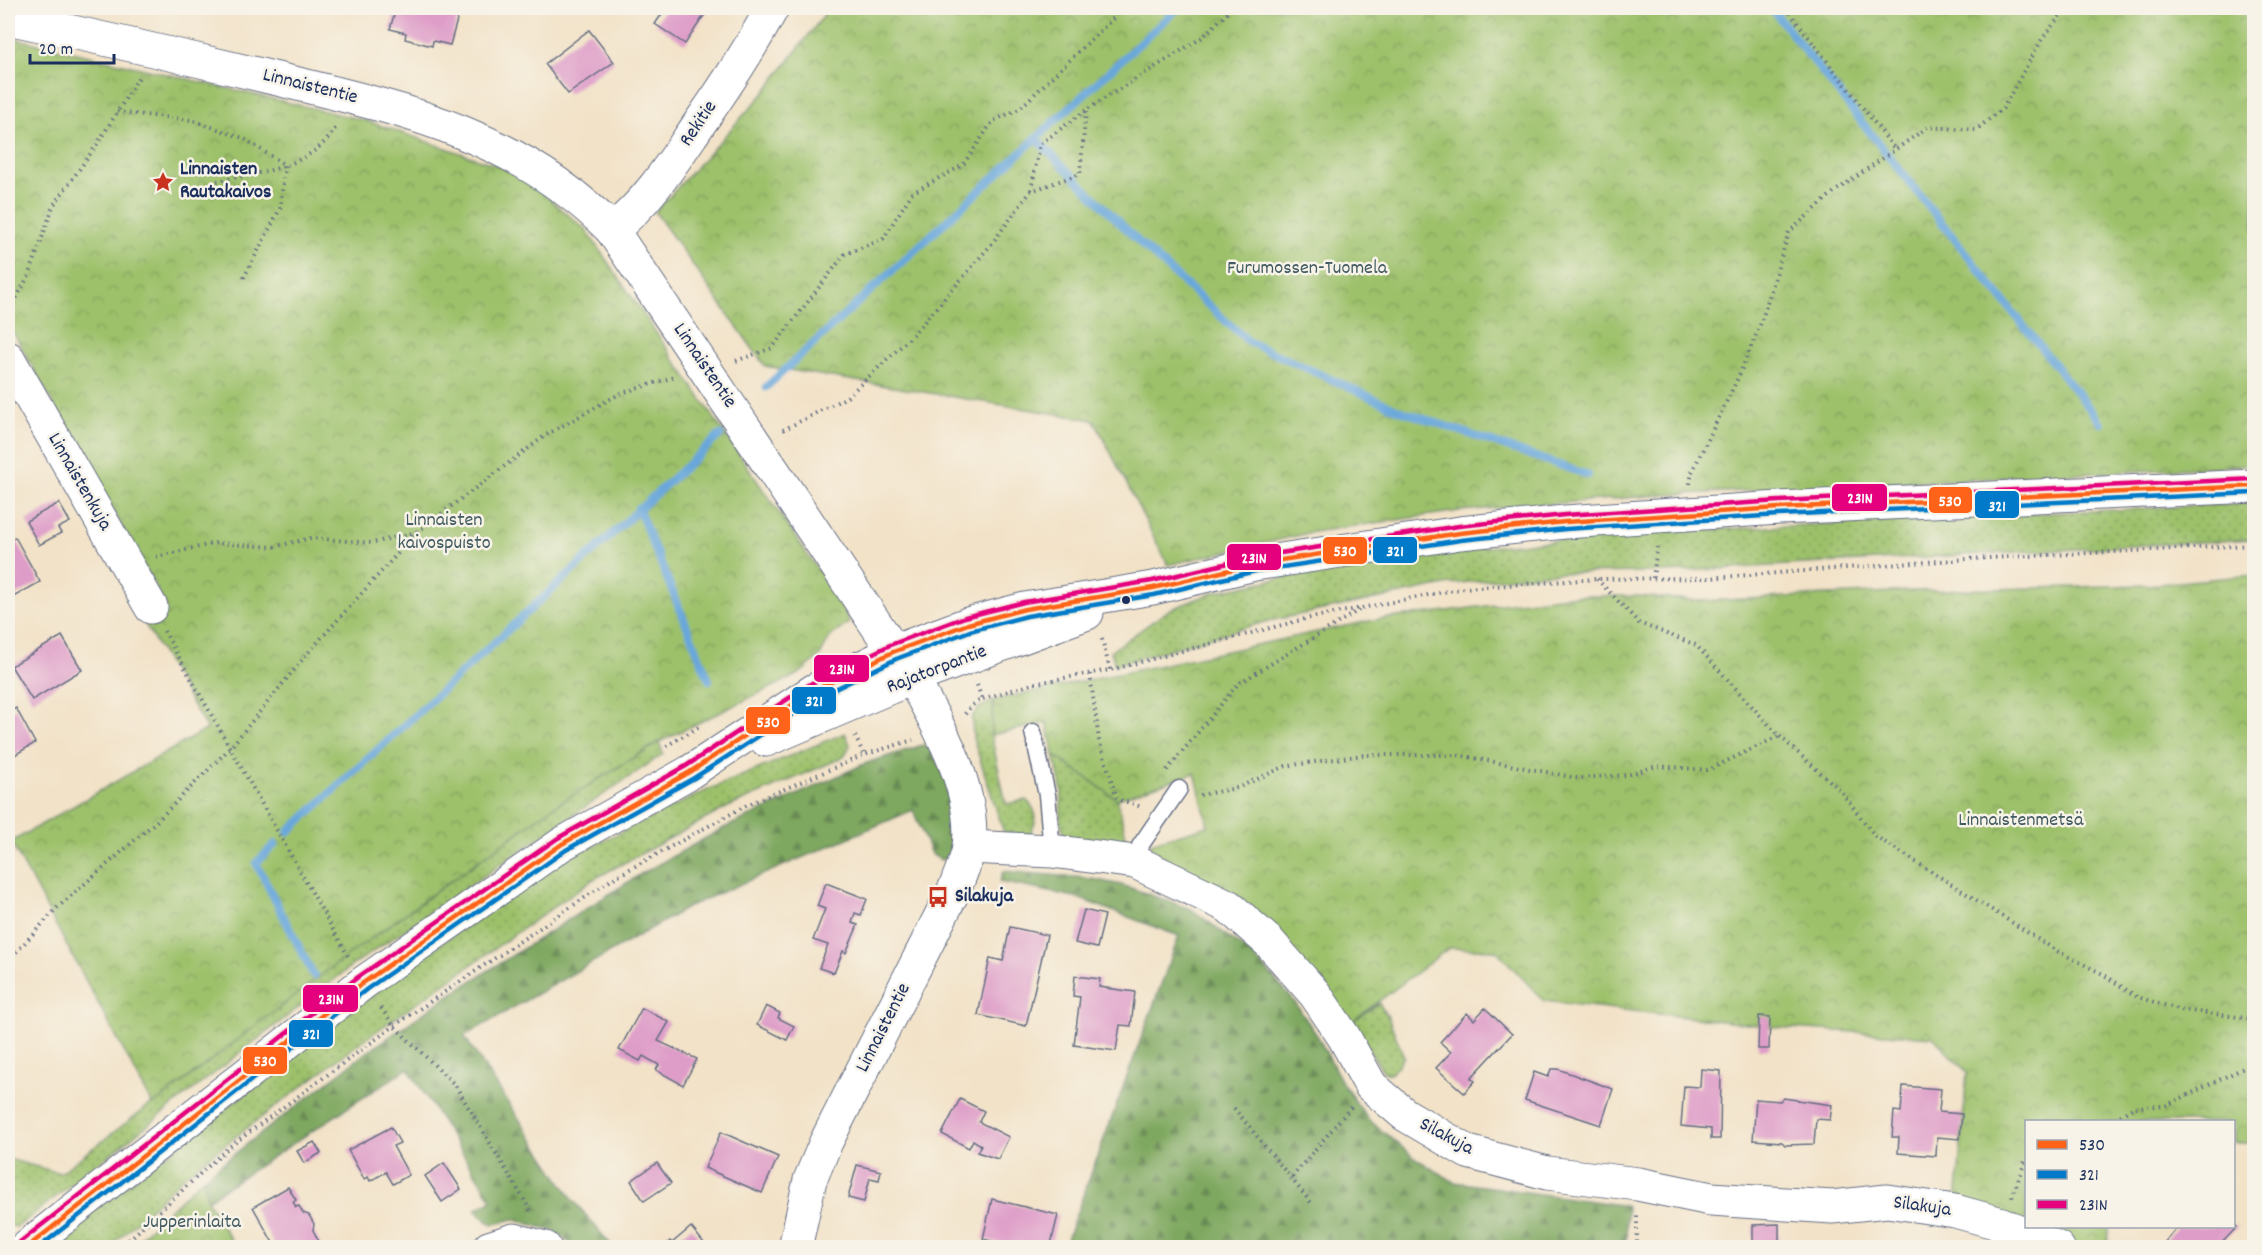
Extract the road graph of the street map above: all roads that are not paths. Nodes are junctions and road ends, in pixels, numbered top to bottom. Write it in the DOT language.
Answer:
graph roads {
  1 [pos="772,8"];
  2 [pos="8,18"];
  3 [pos="612,230"];
  4 [pos="8,358"];
  5 [pos="2254,486"];
  6 [pos="1153,588"];
  7 [pos="151,607"];
  8 [pos="893,652"];
  9 [pos="912,678"];
  10 [pos="1033,732"];
  11 [pos="690,772"];
  12 [pos="1179,789"];
  13 [pos="969,847"];
  14 [pos="1052,850"];
  15 [pos="1135,862"];
  16 [pos="25,1248"];
  17 [pos="489,1248"];
  18 [pos="545,1248"];
  19 [pos="795,1248"];
  20 [pos="2058,1248"];
  1 -- 3 [label="street, Rekitie"];
  2 -- 3 [label="street, Linnaistentie"];
  3 -- 8 [label="street, Linnaistentie"];
  4 -- 7 [label="street, Linnaistenkuja"];
  5 -- 6 [label="street, Rajatorpantie"];
  6 -- 8 [label="street, Rajatorpantie"];
  6 -- 9 [label="street, Rajatorpantie"];
  8 -- 9 [label="street, Linnaistentie"];
  8 -- 11 [label="street, Rajatorpantie"];
  9 -- 11 [label="street, Rajatorpantie"];
  9 -- 13 [label="street, Linnaistentie"];
  10 -- 14 [label="lane"];
  11 -- 16 [label="street, Rajatorpantie"];
  12 -- 15 [label="lane"];
  13 -- 14 [label="street, Silakuja"];
  13 -- 19 [label="street, Linnaistentie"];
  14 -- 15 [label="street, Silakuja"];
  15 -- 20 [label="street, Silakuja"];
  17 -- 18 [label="street"];
}
